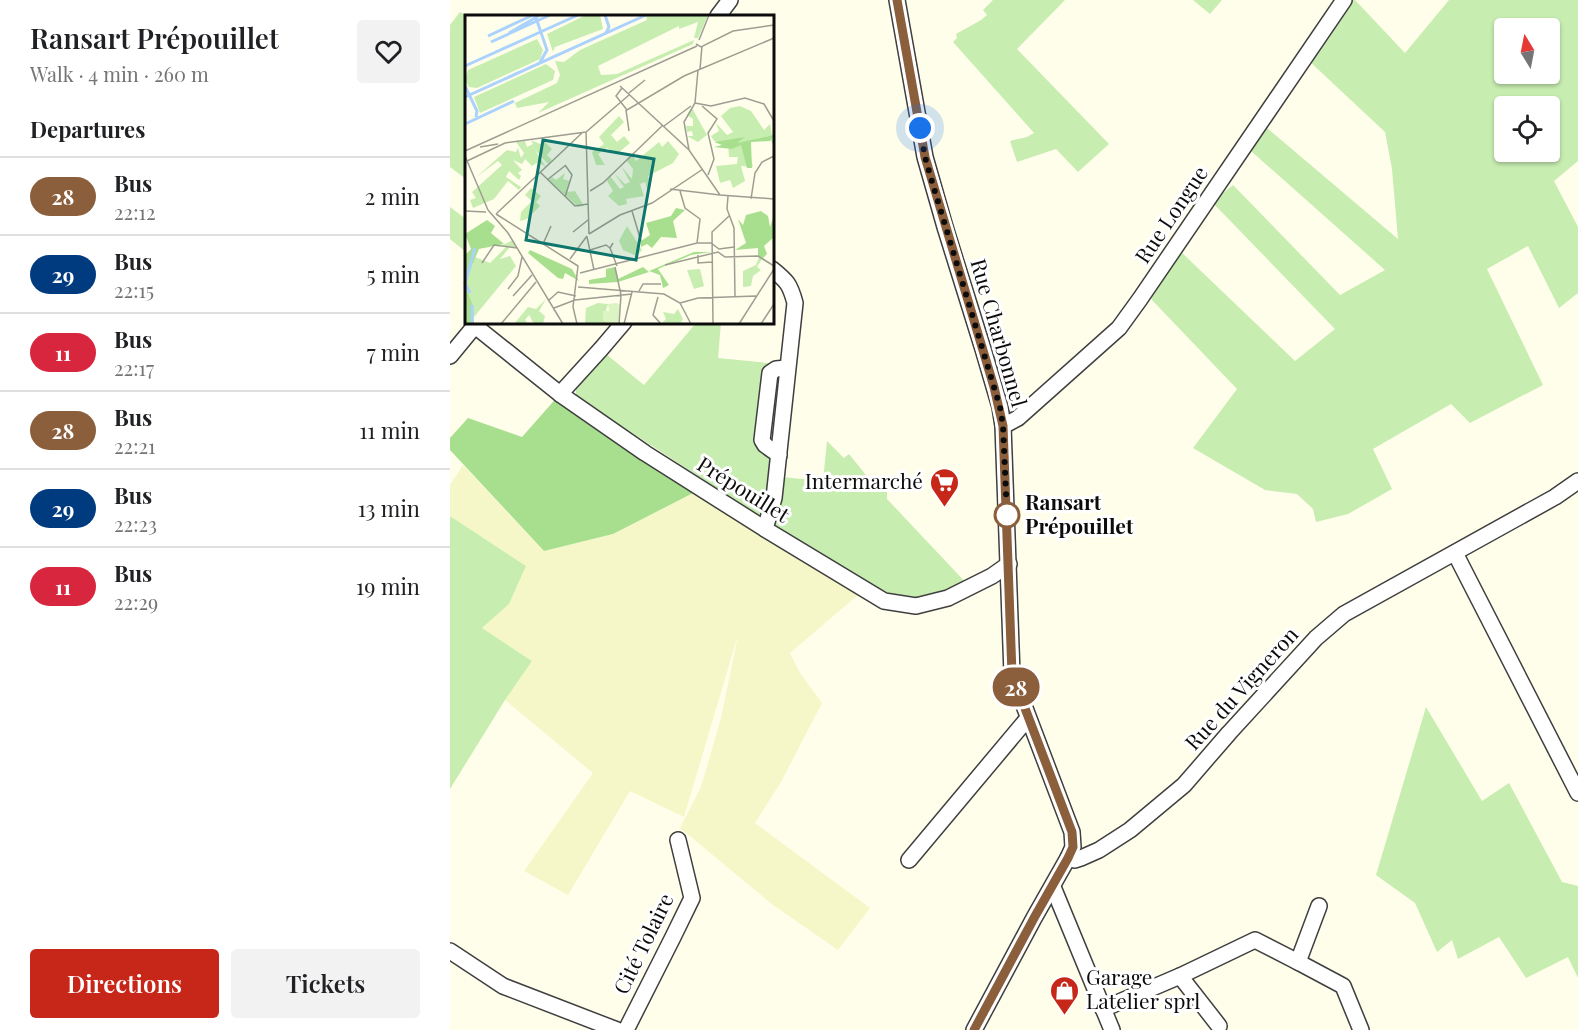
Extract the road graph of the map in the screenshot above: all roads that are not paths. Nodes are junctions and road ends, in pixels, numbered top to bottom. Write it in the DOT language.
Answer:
graph roads {
  1 [pos="730,0"];
  2 [pos="897,0"];
  3 [pos="1344,0"];
  4 [pos="719,15"];
  5 [pos="774,271"];
  6 [pos="477,324"];
  7 [pos="622,324"];
  8 [pos="450,356"];
  9 [pos="560,394"];
  10 [pos="1003,426"];
  11 [pos="1578,481"];
  12 [pos="765,529"];
  13 [pos="1455,553"];
  14 [pos="1009,564"];
  15 [pos="1028,718"];
  16 [pos="1578,793"];
  17 [pos="678,840"];
  18 [pos="1068,858"];
  19 [pos="909,860"];
  20 [pos="1053,887"];
  21 [pos="1319,906"];
  22 [pos="450,951"];
  23 [pos="1298,962"];
  24 [pos="1180,976"];
  25 [pos="1103,1009"];
  26 [pos="1219,1026"];
  27 [pos="617,1030"];
  28 [pos="626,1030"];
  29 [pos="974,1030"];
  30 [pos="1112,1030"];
  31 [pos="1361,1030"];
  1 -- 4 [label="street"];
  2 -- 10 [label="street, Rue Charbonnel"];
  3 -- 10 [label="street, Rue Longue"];
  5 -- 12 [label="street"];
  6 -- 8 [label="street"];
  6 -- 9 [label="street, Prépouillet"];
  7 -- 9 [label="street"];
  9 -- 12 [label="street, Prépouillet"];
  10 -- 14 [label="street, Rue Charbonnel"];
  11 -- 13 [label="street, Rue du Vigneron"];
  12 -- 14 [label="street, Prépouillet"];
  13 -- 16 [label="street"];
  13 -- 18 [label="street, Rue du Vigneron"];
  14 -- 15 [label="street, Rue Charbonnel"];
  15 -- 18 [label="street, Rue Charbonnel"];
  15 -- 19 [label="street"];
  17 -- 28 [label="street, Cité Tolaire"];
  18 -- 20 [label="street"];
  20 -- 25 [label="street"];
  20 -- 29 [label="street"];
  21 -- 23 [label="street"];
  22 -- 27 [label="street"];
  23 -- 24 [label="street"];
  23 -- 31 [label="street"];
  24 -- 25 [label="street"];
  24 -- 26 [label="street"];
  25 -- 30 [label="street"];
}
